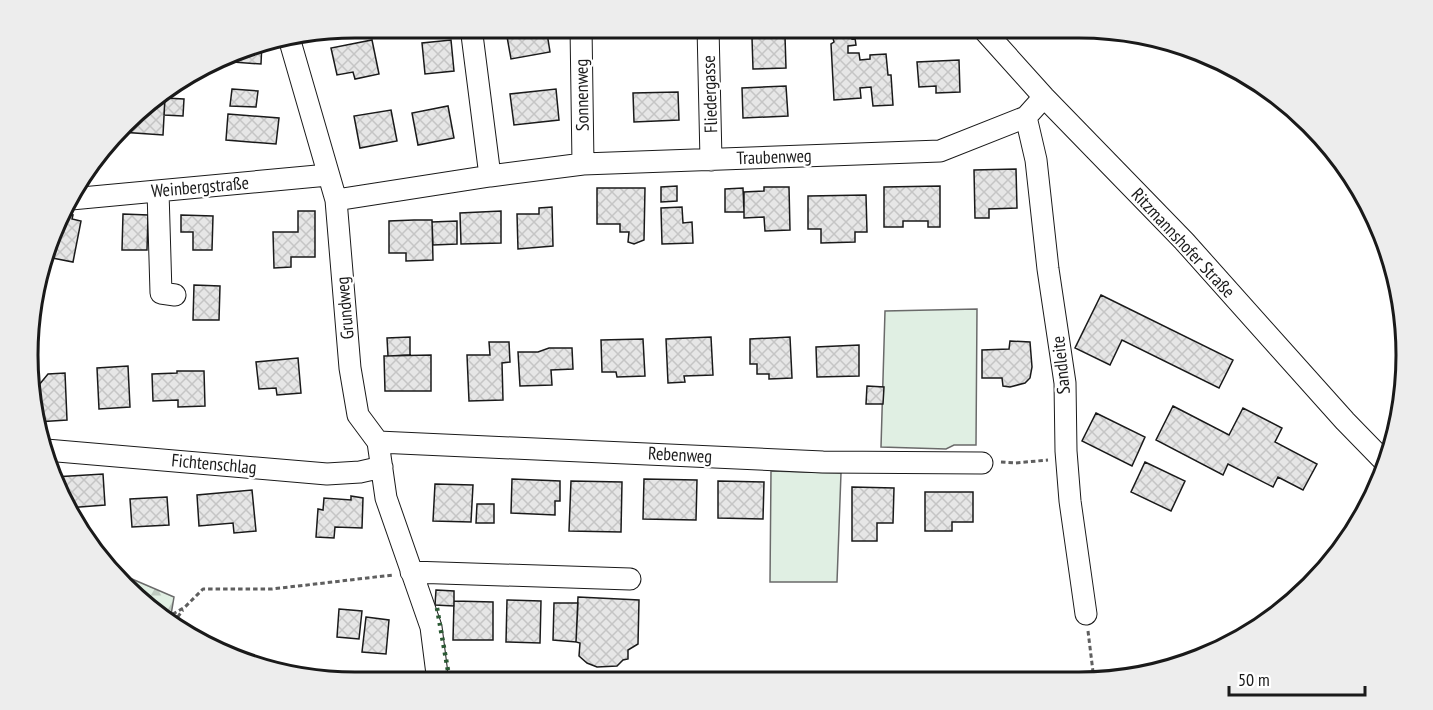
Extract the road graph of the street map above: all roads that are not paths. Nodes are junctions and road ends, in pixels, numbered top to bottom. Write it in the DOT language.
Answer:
graph roads {
  1 [pos="472,38"];
  2 [pos="581,38"];
  3 [pos="708,38"];
  4 [pos="991,38"];
  5 [pos="291,44"];
  6 [pos="1044,97"];
  7 [pos="1026,117"];
  8 [pos="711,160"];
  9 [pos="583,164"];
  10 [pos="328,175"];
  11 [pos="490,176"];
  12 [pos="159,191"];
  13 [pos="79,198"];
  14 [pos="336,200"];
  15 [pos="175,295"];
  16 [pos="378,442"];
  17 [pos="52,451"];
  18 [pos="1379,456"];
  19 [pos="982,463"];
  20 [pos="382,467"];
  21 [pos="411,572"];
  22 [pos="630,579"];
  23 [pos="1086,614"];
  24 [pos="437,672"];
  1 -- 11 [label="street"];
  2 -- 9 [label="street, Sonnenweg"];
  3 -- 8 [label="street, Fliedergasse"];
  4 -- 6 [label="street, Ritzmannshofer Straße"];
  5 -- 10 [label="street, Grundweg"];
  6 -- 7 [label="street, Traubenweg"];
  6 -- 18 [label="street, Ritzmannshofer Straße"];
  7 -- 8 [label="street, Traubenweg"];
  7 -- 23 [label="street, Sandleite"];
  8 -- 9 [label="street, Traubenweg"];
  9 -- 11 [label="street, Traubenweg"];
  10 -- 12 [label="street, Weinbergstraße"];
  10 -- 14 [label="street, Grundweg"];
  11 -- 14 [label="street, Traubenweg"];
  12 -- 13 [label="street, Weinbergstraße"];
  12 -- 15 [label="street"];
  14 -- 16 [label="street, Grundweg"];
  16 -- 19 [label="street, Rebenweg"];
  16 -- 20 [label="street, Grundweg"];
  17 -- 20 [label="street, Fichtenschlag"];
  20 -- 21 [label="street, Grundweg"];
  21 -- 22 [label="street"];
  21 -- 24 [label="street, Grundweg"];
}
